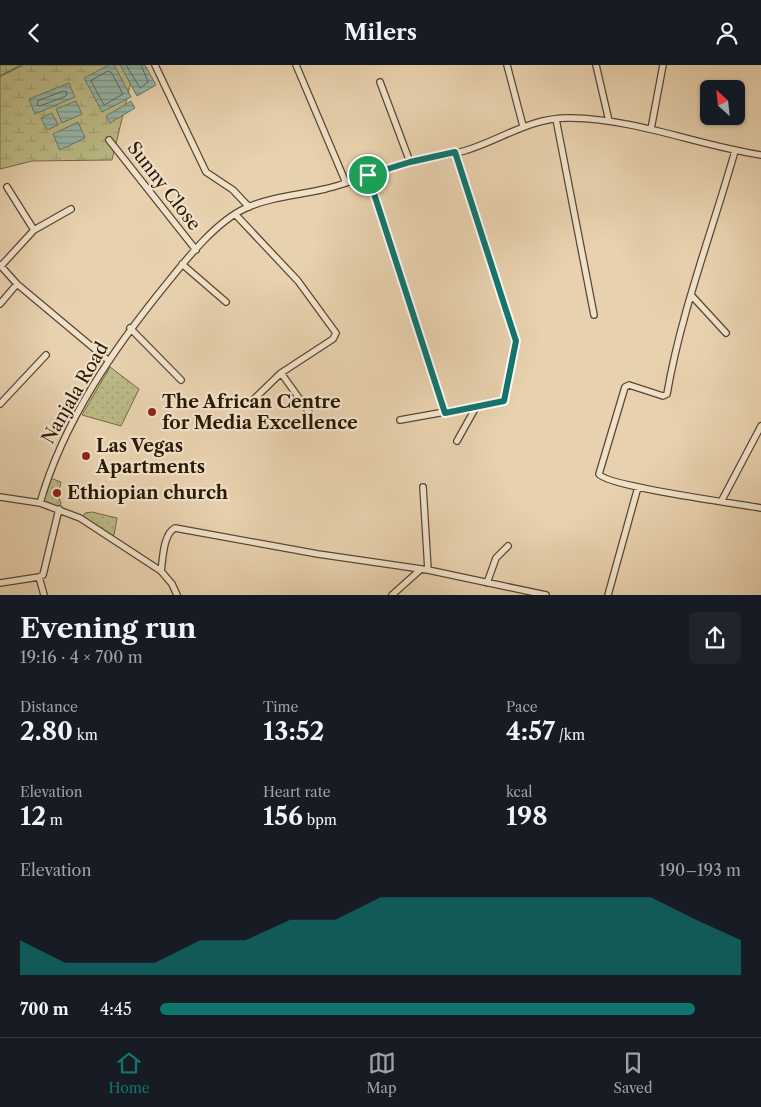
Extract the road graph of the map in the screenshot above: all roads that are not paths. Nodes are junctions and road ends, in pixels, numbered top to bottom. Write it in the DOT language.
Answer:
graph roads {
  1 [pos="155,65"];
  2 [pos="296,65"];
  3 [pos="507,65"];
  4 [pos="596,65"];
  5 [pos="663,65"];
  6 [pos="380,82"];
  7 [pos="556,119"];
  8 [pos="609,121"];
  9 [pos="523,126"];
  10 [pos="651,129"];
  11 [pos="109,140"];
  12 [pos="735,151"];
  13 [pos="455,152"];
  14 [pos="761,155"];
  15 [pos="410,162"];
  16 [pos="368,175"];
  17 [pos="346,183"];
  18 [pos="7,187"];
  19 [pos="248,207"];
  20 [pos="72,209"];
  21 [pos="235,214"];
  22 [pos="34,230"];
  23 [pos="196,249"];
  24 [pos="182,263"];
  25 [pos="0,266"];
  26 [pos="17,284"];
  27 [pos="692,297"];
  28 [pos="226,302"];
  29 [pos="0,304"];
  30 [pos="594,315"];
  31 [pos="130,328"];
  32 [pos="726,333"];
  33 [pos="46,355"];
  34 [pos="109,361"];
  35 [pos="281,373"];
  36 [pos="181,381"];
  37 [pos="253,400"];
  38 [pos="0,404"];
  39 [pos="476,407"];
  40 [pos="309,412"];
  41 [pos="445,413"];
  42 [pos="400,420"];
  43 [pos="761,426"];
  44 [pos="457,441"];
  45 [pos="422,487"];
  46 [pos="638,487"];
  47 [pos="0,497"];
  48 [pos="722,500"];
  49 [pos="40,503"];
  50 [pos="761,508"];
  51 [pos="59,509"];
  52 [pos="508,546"];
  53 [pos="420,570"];
  54 [pos="428,570"];
  55 [pos="161,571"];
  56 [pos="39,577"];
  57 [pos="0,583"];
  58 [pos="487,583"];
  59 [pos="44,595"];
  60 [pos="177,595"];
  61 [pos="392,595"];
  62 [pos="546,595"];
  63 [pos="608,595"];
  1 -- 19 [label="street"];
  2 -- 17 [label="street"];
  3 -- 9 [label="street"];
  4 -- 8 [label="street"];
  5 -- 10 [label="street"];
  6 -- 15 [label="street"];
  7 -- 8 [label="street, Nanjala Road"];
  7 -- 9 [label="street, Nanjala Road"];
  7 -- 30 [label="street"];
  8 -- 10 [label="street, Nanjala Road"];
  9 -- 13 [label="street, Nanjala Road"];
  10 -- 12 [label="street, Nanjala Road"];
  11 -- 23 [label="street, Sunny Close"];
  12 -- 14 [label="street, Nanjala Road"];
  12 -- 27 [label="street"];
  13 -- 15 [label="street, Nanjala Road"];
  13 -- 39 [label="street"];
  15 -- 16 [label="street, Nanjala Road"];
  16 -- 17 [label="street, Nanjala Road"];
  16 -- 41 [label="street"];
  17 -- 19 [label="street, Nanjala Road"];
  18 -- 22 [label="street"];
  19 -- 21 [label="street, Nanjala Road"];
  20 -- 22 [label="street"];
  21 -- 23 [label="street, Nanjala Road"];
  21 -- 35 [label="street"];
  22 -- 25 [label="street"];
  23 -- 24 [label="street, Nanjala Road"];
  24 -- 28 [label="street"];
  24 -- 31 [label="street, Nanjala Road"];
  25 -- 26 [label="street"];
  26 -- 29 [label="street"];
  26 -- 34 [label="street"];
  27 -- 32 [label="street"];
  27 -- 46 [label="street"];
  31 -- 34 [label="street, Nanjala Road"];
  31 -- 36 [label="street"];
  33 -- 38 [label="street"];
  34 -- 49 [label="street, Nanjala Road"];
  35 -- 37 [label="street"];
  35 -- 40 [label="street"];
  39 -- 41 [label="street"];
  39 -- 44 [label="street"];
  41 -- 42 [label="street"];
  43 -- 48 [label="street"];
  45 -- 54 [label="street"];
  46 -- 48 [label="street"];
  46 -- 63 [label="street"];
  47 -- 49 [label="street"];
  48 -- 50 [label="street"];
  49 -- 51 [label="street"];
  51 -- 55 [label="street"];
  51 -- 56 [label="street"];
  52 -- 58 [label="street"];
  53 -- 54 [label="street"];
  53 -- 55 [label="street"];
  53 -- 61 [label="street"];
  54 -- 58 [label="street"];
  55 -- 60 [label="street"];
  56 -- 57 [label="street"];
  56 -- 59 [label="street"];
  58 -- 62 [label="street"];
}
